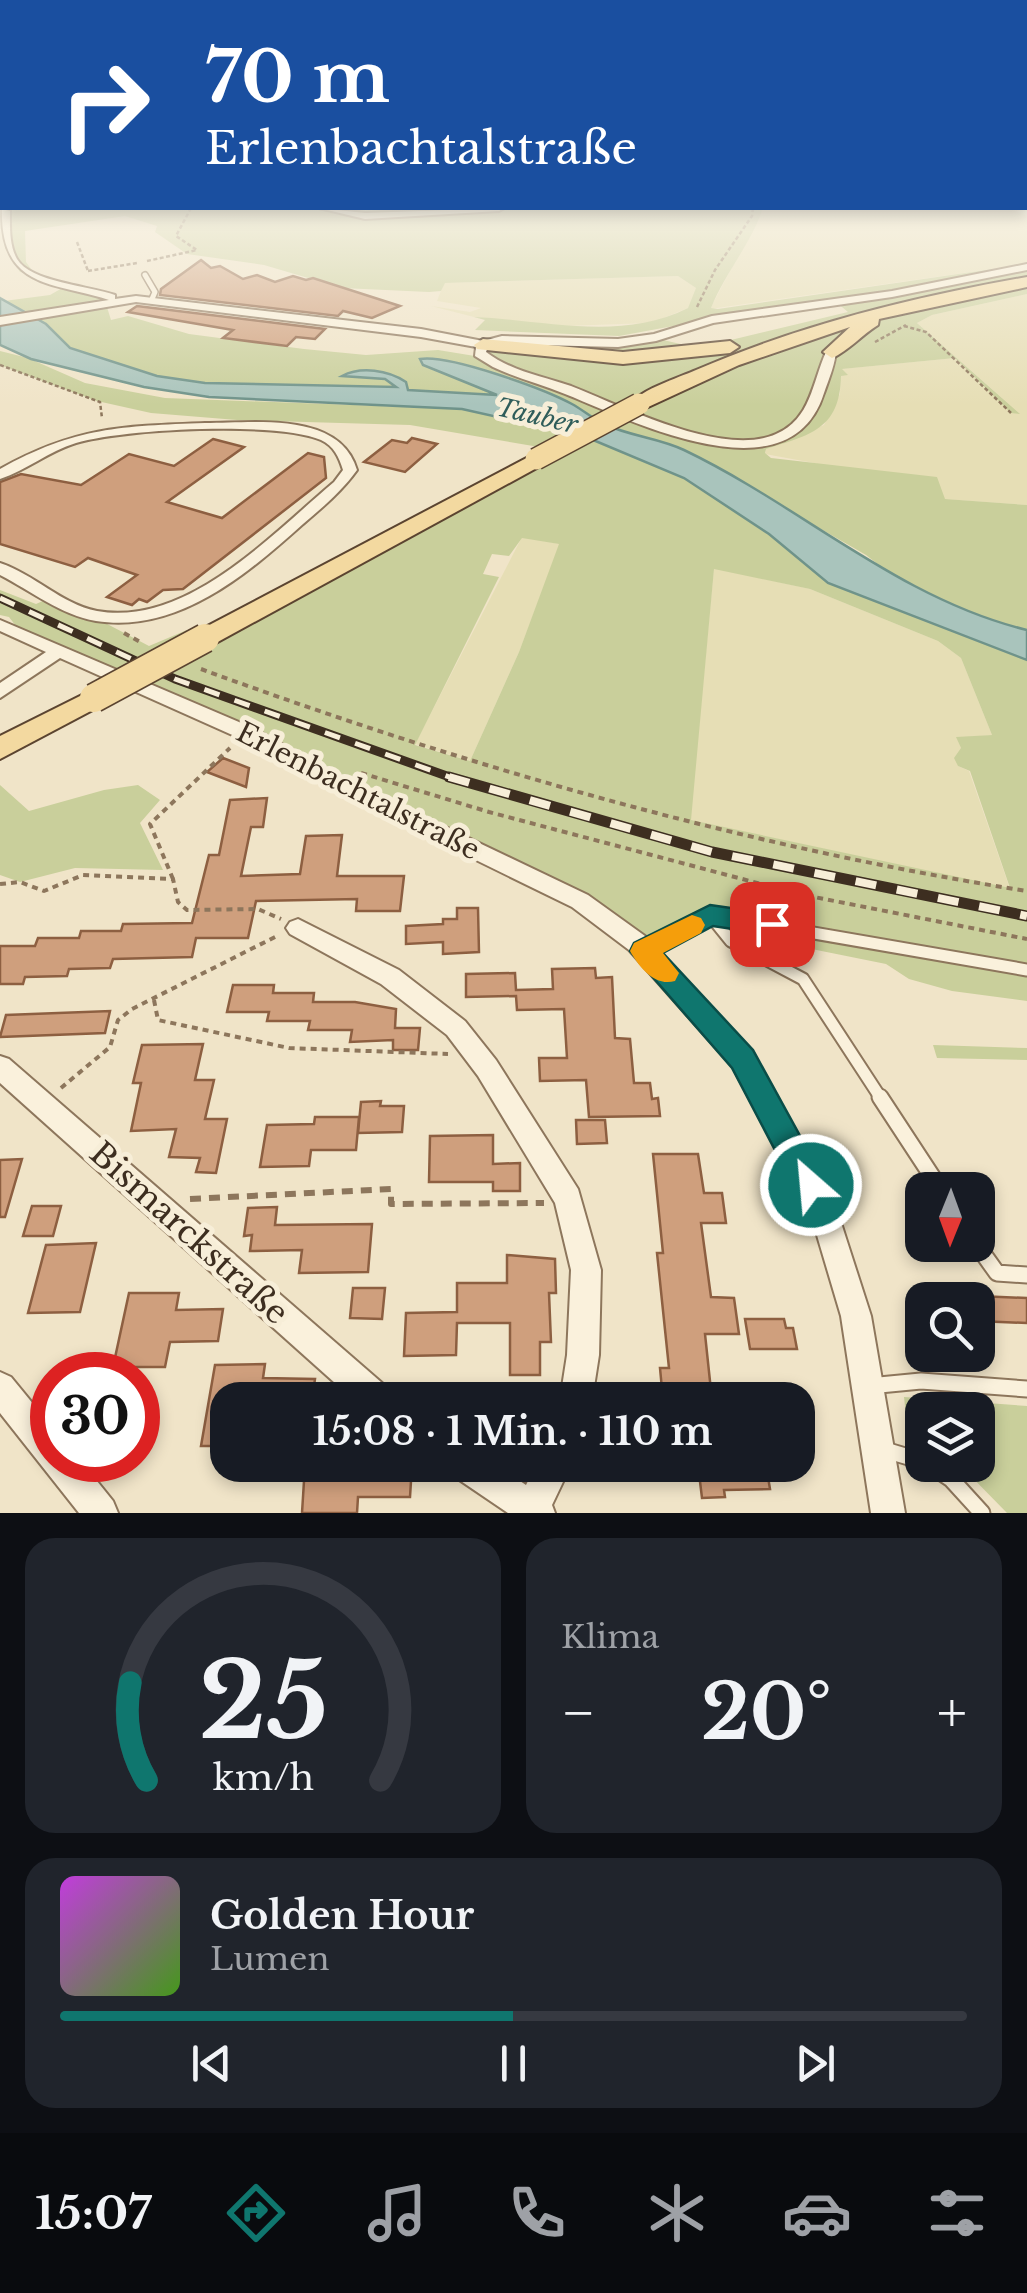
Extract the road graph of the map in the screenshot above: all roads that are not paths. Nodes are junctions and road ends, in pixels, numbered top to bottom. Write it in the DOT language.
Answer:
graph roads {
  1 [pos="15,265"];
  2 [pos="1027,268"];
  3 [pos="144,276"];
  4 [pos="1027,282"];
  5 [pos="152,299"];
  6 [pos="118,300"];
  7 [pos="898,307"];
  8 [pos="0,321"];
  9 [pos="782,339"];
  10 [pos="551,340"];
  11 [pos="483,346"];
  12 [pos="832,352"];
  13 [pos="623,358"];
  14 [pos="0,475"];
  15 [pos="0,568"];
  16 [pos="0,625"];
  17 [pos="60,651"];
  18 [pos="0,692"];
  19 [pos="0,749"];
  20 [pos="710,916"];
  21 [pos="298,928"];
  22 [pos="644,951"];
  23 [pos="1027,970"];
  24 [pos="0,1068"];
  25 [pos="929,1172"];
  26 [pos="989,1262"];
  27 [pos="1027,1275"];
  28 [pos="358,1382"];
  29 [pos="579,1382"];
  30 [pos="868,1386"];
  31 [pos="0,1388"];
  32 [pos="1027,1390"];
  33 [pos="30,1425"];
  34 [pos="880,1449"];
  35 [pos="905,1456"];
  36 [pos="77,1482"];
  37 [pos="492,1482"];
  38 [pos="547,1482"];
  39 [pos="954,1482"];
  40 [pos="535,1511"];
  41 [pos="102,1513"];
  42 [pos="888,1513"];
  43 [pos="982,1513"];
  1 -- 6 [label="street"];
  2 -- 10 [label="street"];
  3 -- 5 [label="lane"];
  4 -- 7 [label="main road"];
  5 -- 6 [label="street"];
  5 -- 11 [label="street"];
  6 -- 8 [label="street"];
  7 -- 9 [label="main road"];
  7 -- 12 [label="main road"];
  9 -- 13 [label="main road"];
  9 -- 19 [label="main road, bridge"];
  10 -- 11 [label="street"];
  10 -- 13 [label="lane"];
  11 -- 12 [label="street"];
  11 -- 13 [label="main road"];
  14 -- 15 [label="street"];
  16 -- 17 [label="street, Erlenbachtalstraße"];
  17 -- 18 [label="street"];
  17 -- 22 [label="street, Erlenbachtalstraße"];
  20 -- 22 [label="lane"];
  20 -- 23 [label="lane"];
  20 -- 25 [label="lane"];
  21 -- 29 [label="street"];
  22 -- 30 [label="street, Erlenbachtalstraße"];
  24 -- 28 [label="street, Bismarckstraße"];
  26 -- 27 [label="lane"];
  30 -- 32 [label="lane"];
  30 -- 34 [label="street, Erlenbachtalstraße"];
  31 -- 33 [label="street"];
  34 -- 35 [label="lane"];
  34 -- 42 [label="street, Erlenbachtalstraße"];
  36 -- 41 [label="street"];
  37 -- 40 [label="street"];
  38 -- 40 [label="street"];
  39 -- 43 [label="lane"];
}
